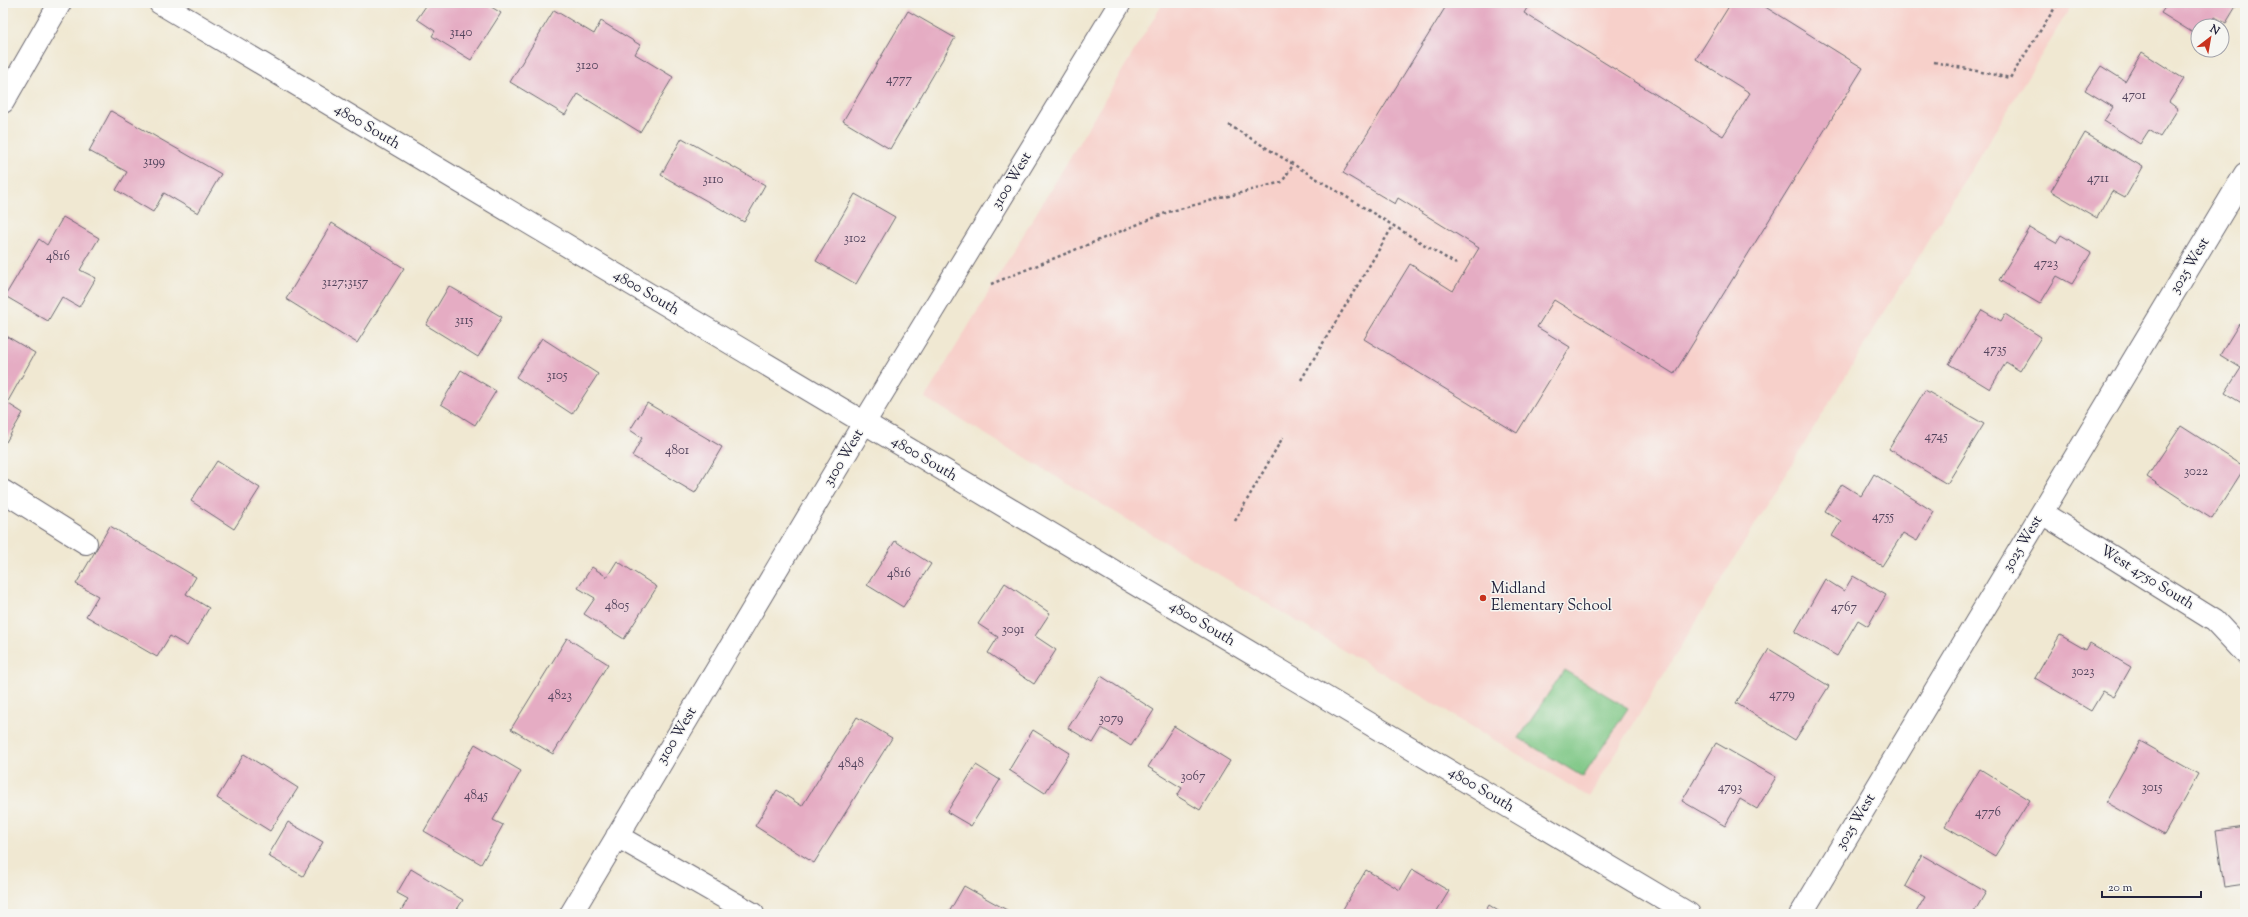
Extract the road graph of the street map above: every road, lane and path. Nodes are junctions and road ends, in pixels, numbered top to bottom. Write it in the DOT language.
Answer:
graph roads {
  1 [pos="60,3"];
  2 [pos="160,3"];
  3 [pos="1120,3"];
  4 [pos="2058,3"];
  5 [pos="1934,62"];
  6 [pos="3,102"];
  7 [pos="1229,125"];
  8 [pos="1294,165"];
  9 [pos="2245,174"];
  10 [pos="1393,226"];
  11 [pos="1456,264"];
  12 [pos="991,284"];
  13 [pos="1301,380"];
  14 [pos="864,423"];
  15 [pos="1283,437"];
  16 [pos="3,491"];
  17 [pos="2042,513"];
  18 [pos="1235,521"];
  19 [pos="86,543"];
  20 [pos="2245,653"];
  21 [pos="617,836"];
  22 [pos="571,914"];
  23 [pos="753,914"];
  24 [pos="1689,914"];
  25 [pos="1800,914"];
  1 -- 6 [label="street"];
  2 -- 14 [label="street, 4800 South"];
  3 -- 14 [label="street, 3100 West"];
  4 -- 5 [label="path"];
  7 -- 8 [label="path"];
  8 -- 10 [label="path"];
  8 -- 12 [label="path"];
  9 -- 17 [label="street, 3025 West"];
  10 -- 11 [label="path"];
  10 -- 13 [label="path"];
  14 -- 21 [label="street, 3100 West"];
  14 -- 24 [label="street, 4800 South"];
  15 -- 18 [label="path"];
  16 -- 19 [label="street"];
  17 -- 20 [label="street, West 4750 South"];
  17 -- 25 [label="street, 3025 West"];
  21 -- 22 [label="street, 3100 West"];
  21 -- 23 [label="street"];
}
